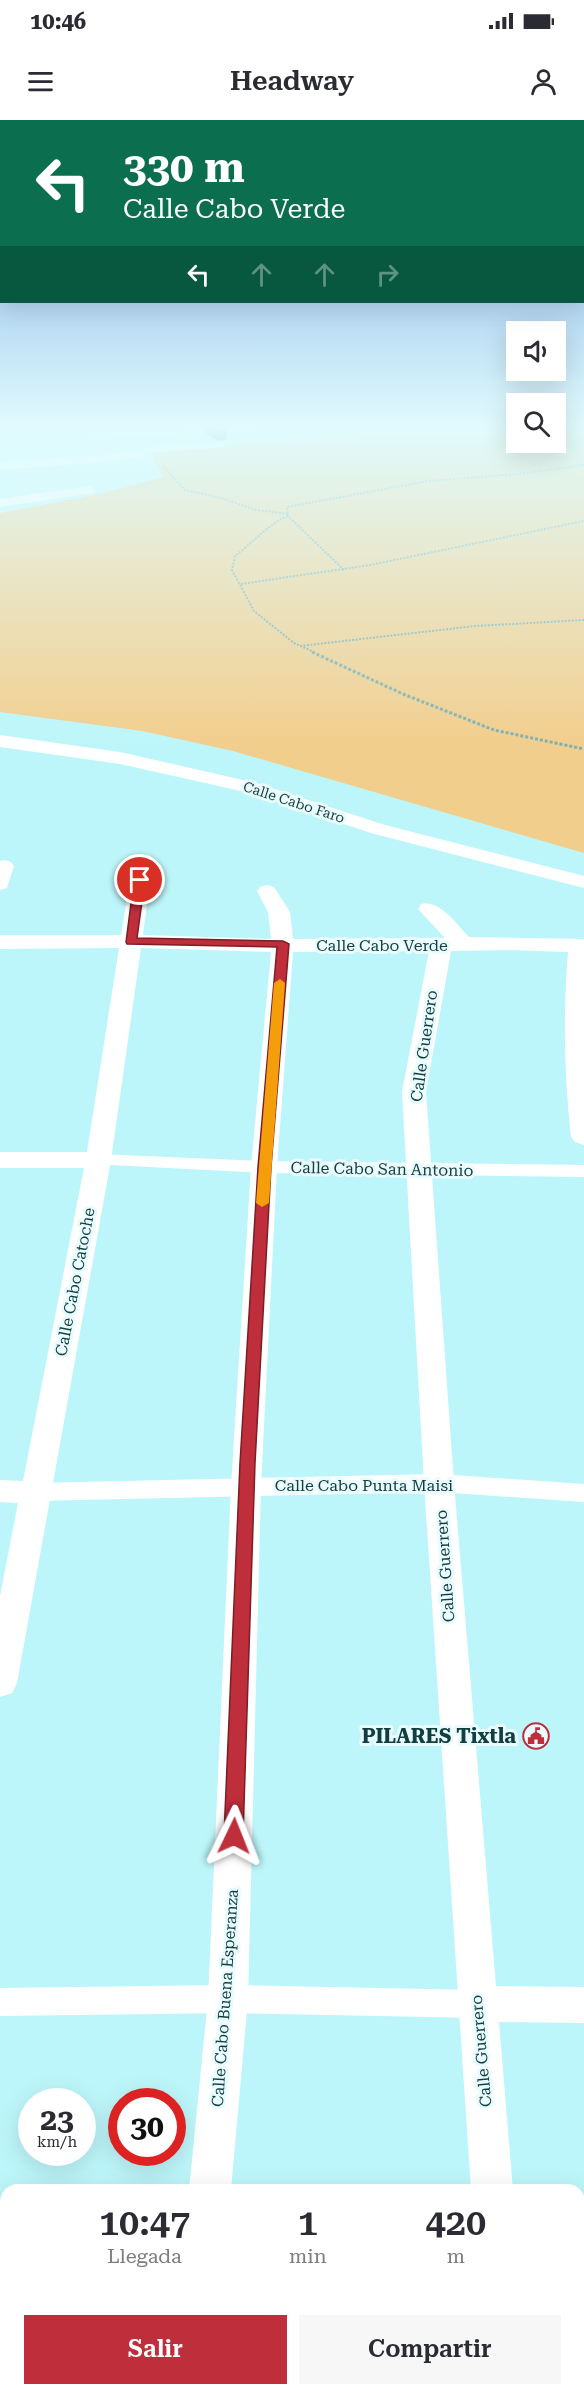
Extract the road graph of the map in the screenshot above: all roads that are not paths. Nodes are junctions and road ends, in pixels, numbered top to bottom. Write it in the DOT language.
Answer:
graph roads {
  1 [pos="0,741"];
  2 [pos="140,880"];
  3 [pos="584,882"];
  4 [pos="267,891"];
  5 [pos="429,909"];
  6 [pos="0,942"];
  7 [pos="131,942"];
  8 [pos="283,944"];
  9 [pos="452,944"];
  10 [pos="581,946"];
  11 [pos="584,1137"];
  12 [pos="0,1160"];
  13 [pos="98,1160"];
  14 [pos="264,1167"];
  15 [pos="418,1169"];
  16 [pos="584,1171"];
  17 [pos="439,1483"];
  18 [pos="246,1486"];
  19 [pos="0,1491"];
  20 [pos="35,1492"];
  21 [pos="584,1493"];
  22 [pos="0,1683"];
  23 [pos="228,1999"];
  24 [pos="0,2002"];
  25 [pos="477,2004"];
  26 [pos="584,2005"];
  27 [pos="211,2184"];
  28 [pos="492,2184"];
  1 -- 3 [label="street, Calle Cabo Faro"];
  2 -- 7 [label="street, Calle Cabo Catoche"];
  4 -- 8 [label="street, Calle Cabo Buena Esperanza"];
  5 -- 9 [label="street"];
  6 -- 7 [label="street, Calle Cabo Verde"];
  7 -- 8 [label="street, Calle Cabo Verde"];
  7 -- 13 [label="street, Calle Cabo Catoche"];
  8 -- 9 [label="street, Calle Cabo Verde"];
  8 -- 14 [label="street, Calle Cabo Buena Esperanza"];
  9 -- 10 [label="street, Calle Cabo Verde"];
  9 -- 15 [label="street, Calle Guerrero"];
  10 -- 11 [label="street"];
  12 -- 13 [label="street, Calle Cabo San Antonio"];
  13 -- 14 [label="street, Calle Cabo San Antonio"];
  13 -- 20 [label="street, Calle Cabo Catoche"];
  14 -- 15 [label="street, Calle Cabo San Antonio"];
  14 -- 18 [label="street, Calle Cabo Buena Esperanza"];
  15 -- 16 [label="street, Calle Cabo San Antonio"];
  15 -- 17 [label="street, Calle Guerrero"];
  17 -- 18 [label="street, Calle Cabo Punta Maisi"];
  17 -- 21 [label="street, Calle Cabo Punta Maisi"];
  17 -- 25 [label="street, Calle Guerrero"];
  18 -- 20 [label="street, Calle Cabo Punta Maisi"];
  18 -- 23 [label="street, Calle Cabo Buena Esperanza"];
  19 -- 20 [label="street, Calle Cabo Punta Maisi"];
  20 -- 22 [label="street, Calle Cabo Catoche"];
  23 -- 24 [label="street"];
  23 -- 25 [label="street"];
  23 -- 27 [label="street, Calle Cabo Buena Esperanza"];
  25 -- 26 [label="street"];
  25 -- 28 [label="street, Calle Guerrero"];
}
